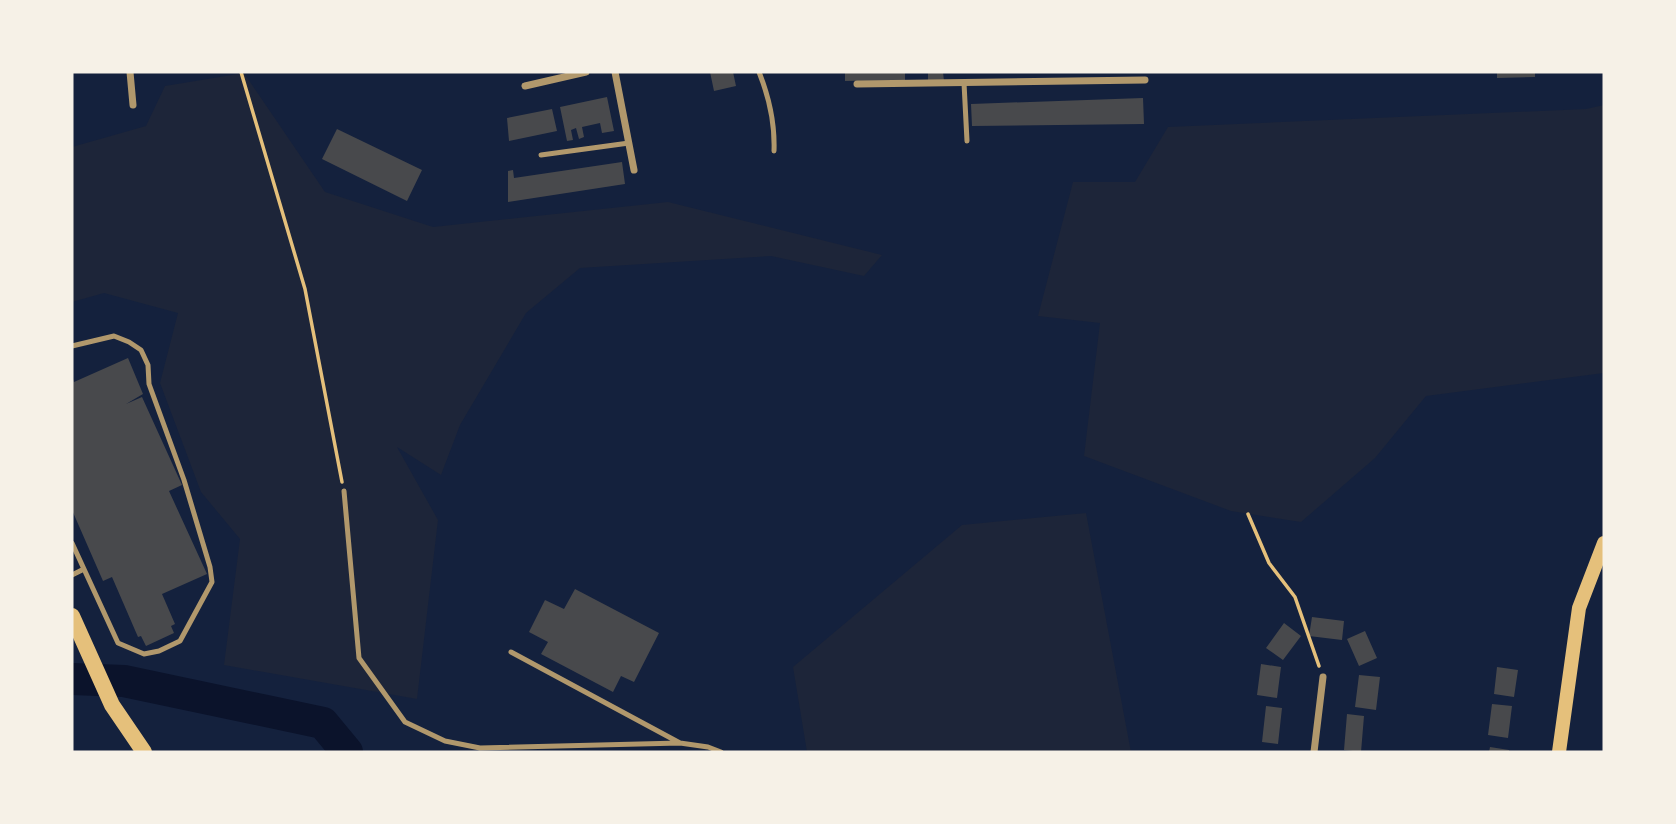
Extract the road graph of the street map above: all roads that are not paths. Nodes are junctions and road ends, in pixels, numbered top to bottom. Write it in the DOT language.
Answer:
graph roads {
  1 [pos="130,72"];
  2 [pos="586,72"];
  3 [pos="615,72"];
  4 [pos="759,72"];
  5 [pos="959,72"];
  6 [pos="1145,80"];
  7 [pos="961,83"];
  8 [pos="857,84"];
  9 [pos="525,86"];
  10 [pos="133,105"];
  11 [pos="967,141"];
  12 [pos="629,143"];
  13 [pos="774,151"];
  14 [pos="541,155"];
  15 [pos="635,170"];
  16 [pos="72,346"];
  17 [pos="344,491"];
  18 [pos="72,543"];
  19 [pos="1604,543"];
  20 [pos="84,569"];
  21 [pos="72,575"];
  22 [pos="72,616"];
  23 [pos="511,652"];
  24 [pos="1323,677"];
  25 [pos="680,743"];
  26 [pos="144,752"];
  27 [pos="722,752"];
  28 [pos="1314,752"];
  29 [pos="1559,752"];
  1 -- 10 [label="street"];
  2 -- 9 [label="street"];
  3 -- 12 [label="street"];
  4 -- 13 [label="lane"];
  5 -- 7 [label="street"];
  6 -- 7 [label="street"];
  7 -- 8 [label="street"];
  7 -- 11 [label="lane"];
  12 -- 14 [label="lane"];
  12 -- 15 [label="street"];
  16 -- 20 [label="lane"];
  17 -- 25 [label="lane"];
  18 -- 20 [label="lane"];
  19 -- 29 [label="main road"];
  20 -- 21 [label="lane"];
  22 -- 26 [label="main road"];
  23 -- 25 [label="lane"];
  24 -- 28 [label="street"];
  25 -- 27 [label="lane"];
}
